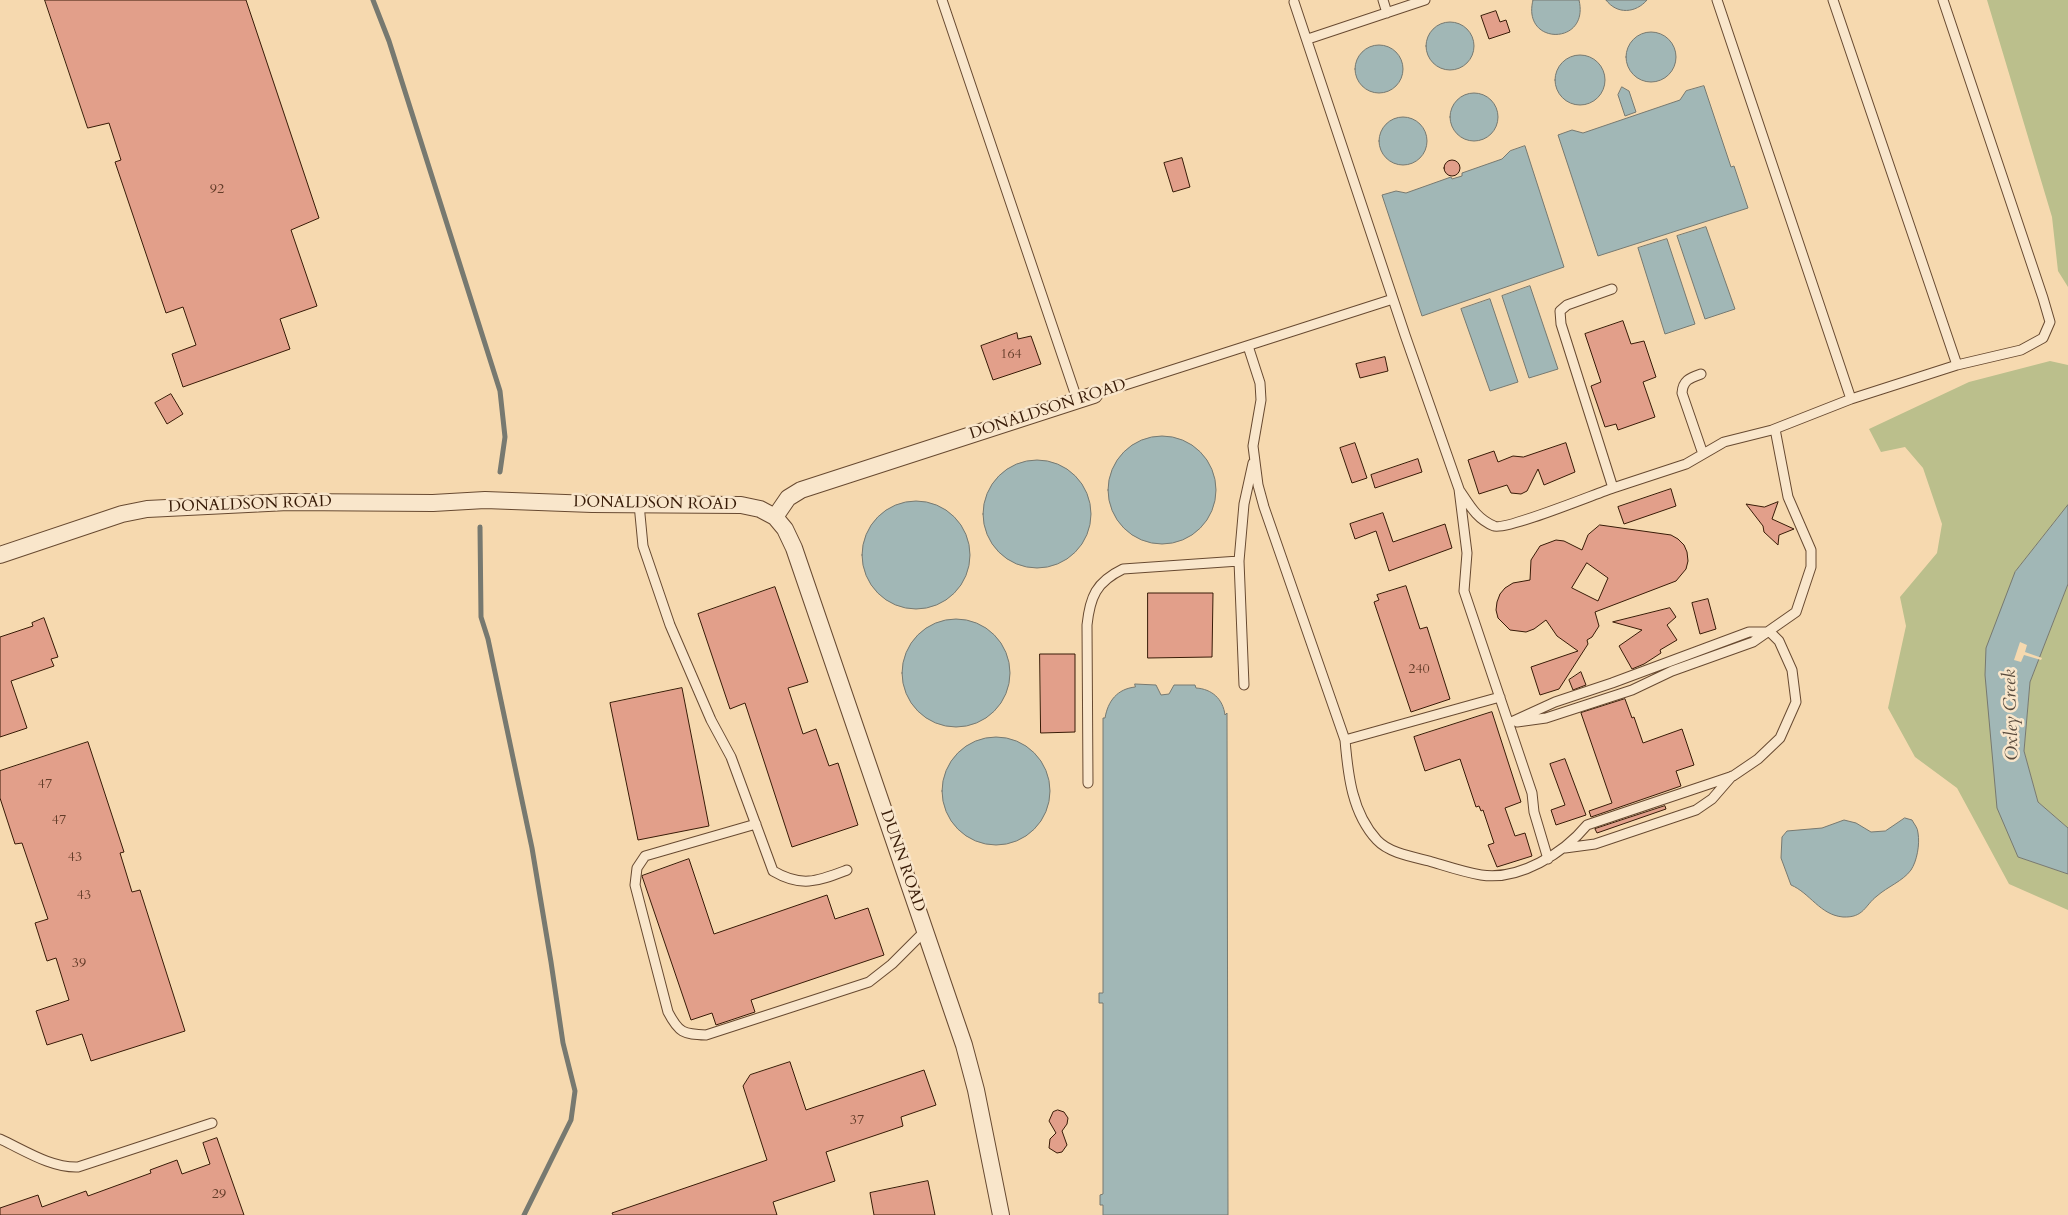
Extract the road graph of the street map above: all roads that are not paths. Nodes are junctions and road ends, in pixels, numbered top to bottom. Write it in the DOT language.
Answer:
graph roads {
  1 [pos="942,0"];
  2 [pos="1383,0"];
  3 [pos="1425,0"];
  4 [pos="1717,0"];
  5 [pos="1832,0"];
  6 [pos="1943,0"];
  7 [pos="1294,2"];
  8 [pos="1387,13"];
  9 [pos="1308,39"];
  10 [pos="1612,289"];
  11 [pos="1393,299"];
  12 [pos="1248,346"];
  13 [pos="1957,365"];
  14 [pos="1701,374"];
  15 [pos="1094,395"];
  16 [pos="1077,399"];
  17 [pos="1851,399"];
  18 [pos="1775,429"];
  19 [pos="1703,454"];
  20 [pos="1254,458"];
  21 [pos="1613,488"];
  22 [pos="1459,489"];
  23 [pos="640,504"];
  24 [pos="775,517"];
  25 [pos="0,555"];
  26 [pos="1239,561"];
  27 [pos="1770,632"];
  28 [pos="1244,685"];
  29 [pos="1500,697"];
  30 [pos="1509,723"];
  31 [pos="1345,740"];
  32 [pos="1733,776"];
  33 [pos="1088,783"];
  34 [pos="756,824"];
  35 [pos="1562,849"];
  36 [pos="1548,859"];
  37 [pos="847,870"];
  38 [pos="926,930"];
  39 [pos="212,1122"];
  40 [pos="0,1139"];
  41 [pos="1001,1215"];
  1 -- 16 [label="lane"];
  2 -- 8 [label="lane"];
  3 -- 8 [label="lane"];
  4 -- 17 [label="lane"];
  5 -- 13 [label="lane"];
  6 -- 13 [label="lane"];
  7 -- 9 [label="lane"];
  8 -- 9 [label="lane"];
  9 -- 11 [label="lane"];
  10 -- 21 [label="lane"];
  11 -- 12 [label="lane, DONALDSON ROAD"];
  11 -- 22 [label="lane"];
  12 -- 15 [label="lane, DONALDSON ROAD"];
  12 -- 20 [label="lane"];
  13 -- 17 [label="lane"];
  14 -- 19 [label="lane"];
  15 -- 16 [label="street, DONALDSON ROAD"];
  16 -- 24 [label="street, DONALDSON ROAD"];
  17 -- 18 [label="lane"];
  18 -- 19 [label="lane"];
  18 -- 27 [label="lane"];
  19 -- 21 [label="lane"];
  20 -- 26 [label="lane"];
  20 -- 31 [label="lane"];
  21 -- 22 [label="lane"];
  22 -- 29 [label="lane"];
  23 -- 24 [label="street, DONALDSON ROAD"];
  23 -- 25 [label="street, DONALDSON ROAD"];
  23 -- 34 [label="lane"];
  24 -- 38 [label="street, DUNN ROAD"];
  26 -- 28 [label="lane"];
  26 -- 33 [label="lane"];
  27 -- 30 [label="lane"];
  27 -- 30 [label="lane"];
  27 -- 32 [label="lane"];
  29 -- 30 [label="lane"];
  29 -- 31 [label="lane"];
  30 -- 36 [label="lane"];
  31 -- 36 [label="lane"];
  32 -- 35 [label="lane"];
  32 -- 35 [label="lane"];
  34 -- 37 [label="lane"];
  34 -- 38 [label="lane"];
  35 -- 36 [label="lane"];
  38 -- 41 [label="street, DUNN ROAD"];
  39 -- 40 [label="lane"];
}
